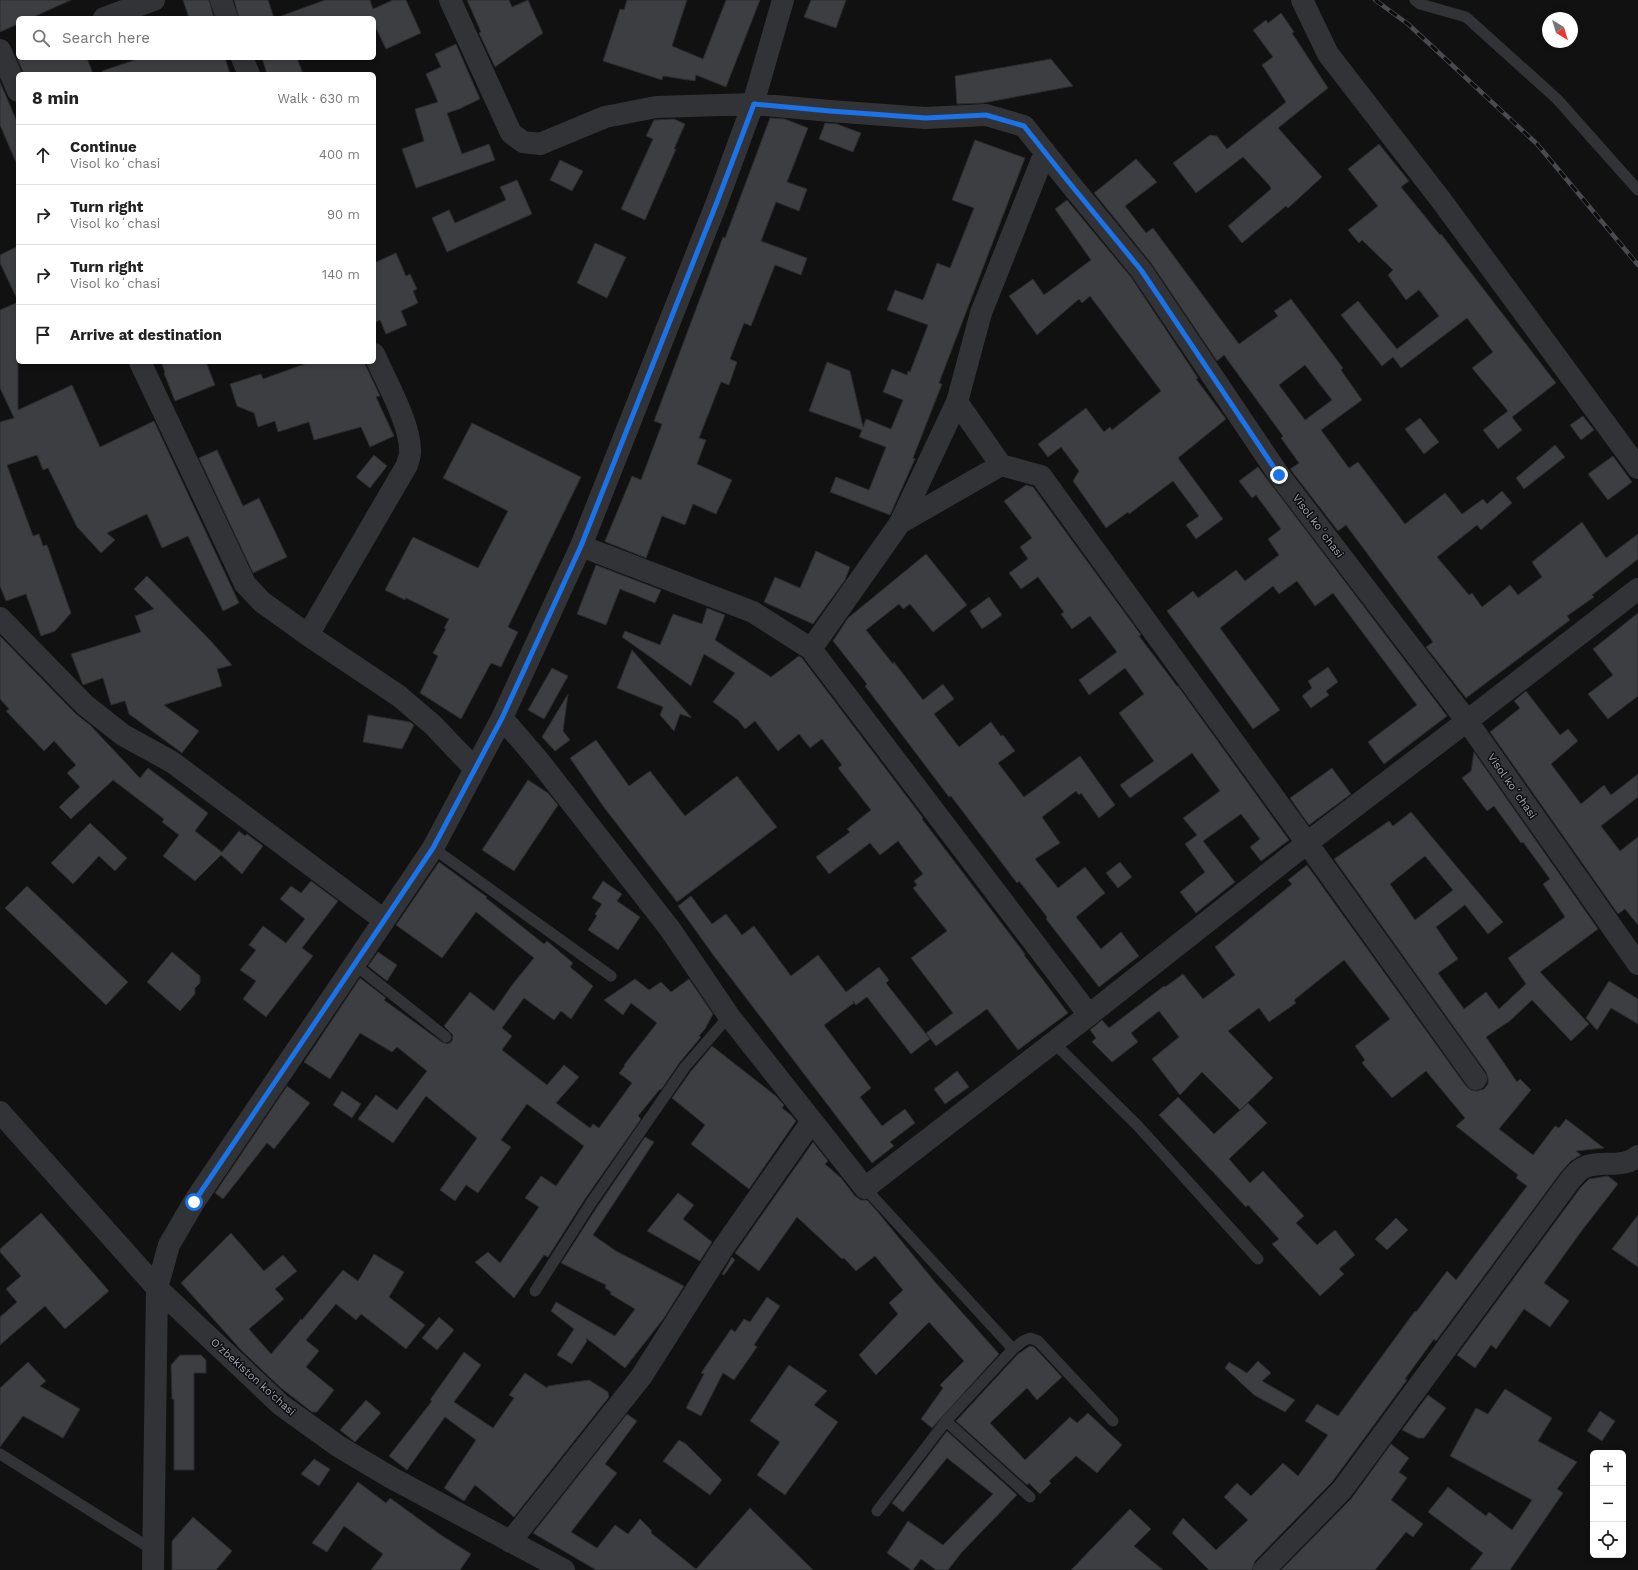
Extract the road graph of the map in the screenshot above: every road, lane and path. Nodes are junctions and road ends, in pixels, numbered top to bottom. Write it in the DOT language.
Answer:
graph roads {
  1 [pos="154,0"];
  2 [pos="221,0"];
  3 [pos="450,0"];
  4 [pos="783,0"];
  5 [pos="1302,0"];
  6 [pos="1415,0"];
  7 [pos="110,16"];
  8 [pos="226,16"];
  9 [pos="7,51"];
  10 [pos="243,60"];
  11 [pos="248,72"];
  12 [pos="16,84"];
  13 [pos="754,104"];
  14 [pos="1044,152"];
  15 [pos="1638,190"];
  16 [pos="376,358"];
  17 [pos="141,364"];
  18 [pos="957,402"];
  19 [pos="1001,465"];
  20 [pos="1638,468"];
  21 [pos="900,523"];
  22 [pos="581,546"];
  23 [pos="1638,589"];
  24 [pos="0,618"];
  25 [pos="308,635"];
  26 [pos="811,649"];
  27 [pos="502,718"];
  28 [pos="1467,721"];
  29 [pos="474,768"];
  30 [pos="1307,843"];
  31 [pos="433,848"];
  32 [pos="384,920"];
  33 [pos="354,964"];
  34 [pos="1638,964"];
  35 [pos="611,976"];
  36 [pos="1089,1015"];
  37 [pos="729,1016"];
  38 [pos="446,1037"];
  39 [pos="1054,1042"];
  40 [pos="1476,1079"];
  41 [pos="0,1112"];
  42 [pos="812,1122"];
  43 [pos="1638,1156"];
  44 [pos="865,1188"];
  45 [pos="1258,1260"];
  46 [pos="156,1288"];
  47 [pos="535,1290"];
  48 [pos="1013,1349"];
  49 [pos="946,1421"];
  50 [pos="1113,1421"];
  51 [pos="0,1454"];
  52 [pos="1030,1497"];
  53 [pos="877,1511"];
  54 [pos="510,1542"];
  55 [pos="153,1560"];
  56 [pos="564,1570"];
  57 [pos="1264,1570"];
  1 -- 7 [label="street"];
  2 -- 8 [label="street"];
  3 -- 13 [label="street, Visol koʻchasi"];
  4 -- 13 [label="street"];
  5 -- 20 [label="street"];
  6 -- 15 [label="lane"];
  9 -- 12 [label="street"];
  10 -- 11 [label="street"];
  13 -- 14 [label="street, Visol koʻchasi"];
  13 -- 22 [label="street"];
  14 -- 18 [label="street"];
  14 -- 28 [label="street, Visol koʻchasi"];
  16 -- 25 [label="street"];
  17 -- 25 [label="street"];
  18 -- 19 [label="street"];
  18 -- 21 [label="street"];
  19 -- 21 [label="street"];
  19 -- 30 [label="street"];
  21 -- 26 [label="street"];
  22 -- 26 [label="street"];
  22 -- 27 [label="street"];
  23 -- 28 [label="street"];
  24 -- 32 [label="street"];
  25 -- 29 [label="street"];
  26 -- 36 [label="street"];
  27 -- 29 [label="street"];
  27 -- 37 [label="street"];
  28 -- 30 [label="street"];
  28 -- 34 [label="street, Visol koʻchasi"];
  29 -- 31 [label="street"];
  30 -- 36 [label="street"];
  30 -- 40 [label="street"];
  31 -- 32 [label="street"];
  31 -- 35 [label="lane"];
  32 -- 33 [label="street"];
  33 -- 38 [label="lane"];
  33 -- 46 [label="street"];
  36 -- 39 [label="street"];
  37 -- 42 [label="street"];
  37 -- 47 [label="lane"];
  39 -- 44 [label="street"];
  39 -- 45 [label="lane"];
  41 -- 46 [label="street, O'zbekiston ko'chasi"];
  42 -- 44 [label="street"];
  42 -- 54 [label="street"];
  43 -- 57 [label="street"];
  44 -- 48 [label="lane"];
  46 -- 54 [label="street, O'zbekiston ko'chasi"];
  46 -- 55 [label="street"];
  48 -- 49 [label="lane"];
  48 -- 50 [label="lane"];
  49 -- 52 [label="lane"];
  49 -- 53 [label="lane"];
  51 -- 55 [label="lane"];
  54 -- 56 [label="street, O'zbekiston ko'chasi"];
}
